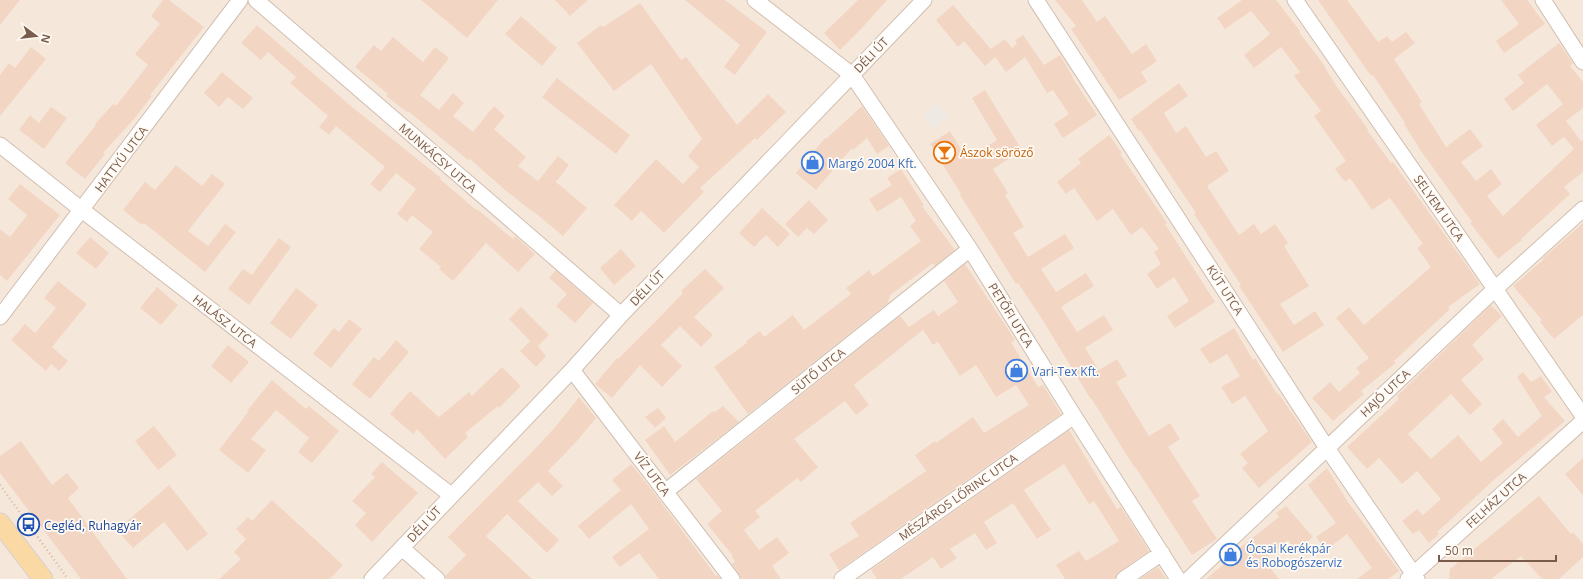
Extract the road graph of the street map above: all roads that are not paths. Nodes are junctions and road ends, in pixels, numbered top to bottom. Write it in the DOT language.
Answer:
graph roads {
  1 [pos="240,0"];
  2 [pos="256,0"];
  3 [pos="755,0"];
  4 [pos="924,0"];
  5 [pos="1036,0"];
  6 [pos="1295,0"];
  7 [pos="1543,0"];
  8 [pos="1583,62"];
  9 [pos="852,75"];
  10 [pos="0,145"];
  11 [pos="1583,209"];
  12 [pos="82,210"];
  13 [pos="970,249"];
  14 [pos="1495,289"];
  15 [pos="621,315"];
  16 [pos="0,316"];
  17 [pos="572,370"];
  18 [pos="1074,416"];
  19 [pos="1583,416"];
  20 [pos="1583,421"];
  21 [pos="1327,448"];
  22 [pos="666,492"];
  23 [pos="451,496"];
  24 [pos="0,523"];
  25 [pos="402,548"];
  26 [pos="1162,553"];
  27 [pos="1413,577"];
  28 [pos="43,579"];
  29 [pos="372,579"];
  30 [pos="437,579"];
  31 [pos="732,579"];
  32 [pos="842,579"];
  33 [pos="1124,579"];
  34 [pos="1178,579"];
  35 [pos="1189,579"];
  1 -- 12 [label="street, HATTYÚ UTCA"];
  2 -- 15 [label="street, MUNKÁCSY UTCA"];
  3 -- 9 [label="street, PETŐFI UTCA"];
  4 -- 9 [label="street, DÉLI ÚT"];
  5 -- 21 [label="street, KÚT UTCA"];
  6 -- 14 [label="street, SELYEM UTCA"];
  7 -- 8 [label="street"];
  9 -- 13 [label="street, PETŐFI UTCA"];
  9 -- 15 [label="street, DÉLI ÚT"];
  10 -- 12 [label="street, HALÁSZ UTCA"];
  11 -- 14 [label="street, HAJÓ UTCA"];
  12 -- 16 [label="street, HATTYÚ UTCA"];
  12 -- 23 [label="street, HALÁSZ UTCA"];
  13 -- 18 [label="street, PETŐFI UTCA"];
  13 -- 22 [label="street, SÜTŐ UTCA"];
  14 -- 19 [label="street, SELYEM UTCA"];
  14 -- 21 [label="street, HAJÓ UTCA"];
  15 -- 17 [label="street, DÉLI ÚT"];
  17 -- 22 [label="street, VÍZ UTCA"];
  17 -- 23 [label="street, DÉLI ÚT"];
  18 -- 26 [label="street, PETŐFI UTCA"];
  18 -- 32 [label="street, MÉSZÁROS LŐRINC UTCA"];
  20 -- 27 [label="street, FELHÁZ UTCA"];
  21 -- 27 [label="street, KÚT UTCA"];
  21 -- 35 [label="street, HAJÓ UTCA"];
  22 -- 31 [label="street, VÍZ UTCA"];
  23 -- 25 [label="street, DÉLI ÚT"];
  24 -- 28 [label="main road"];
  25 -- 29 [label="street, DÉLI ÚT"];
  25 -- 30 [label="street"];
  26 -- 33 [label="street"];
  26 -- 34 [label="street, PETŐFI UTCA"];
}
